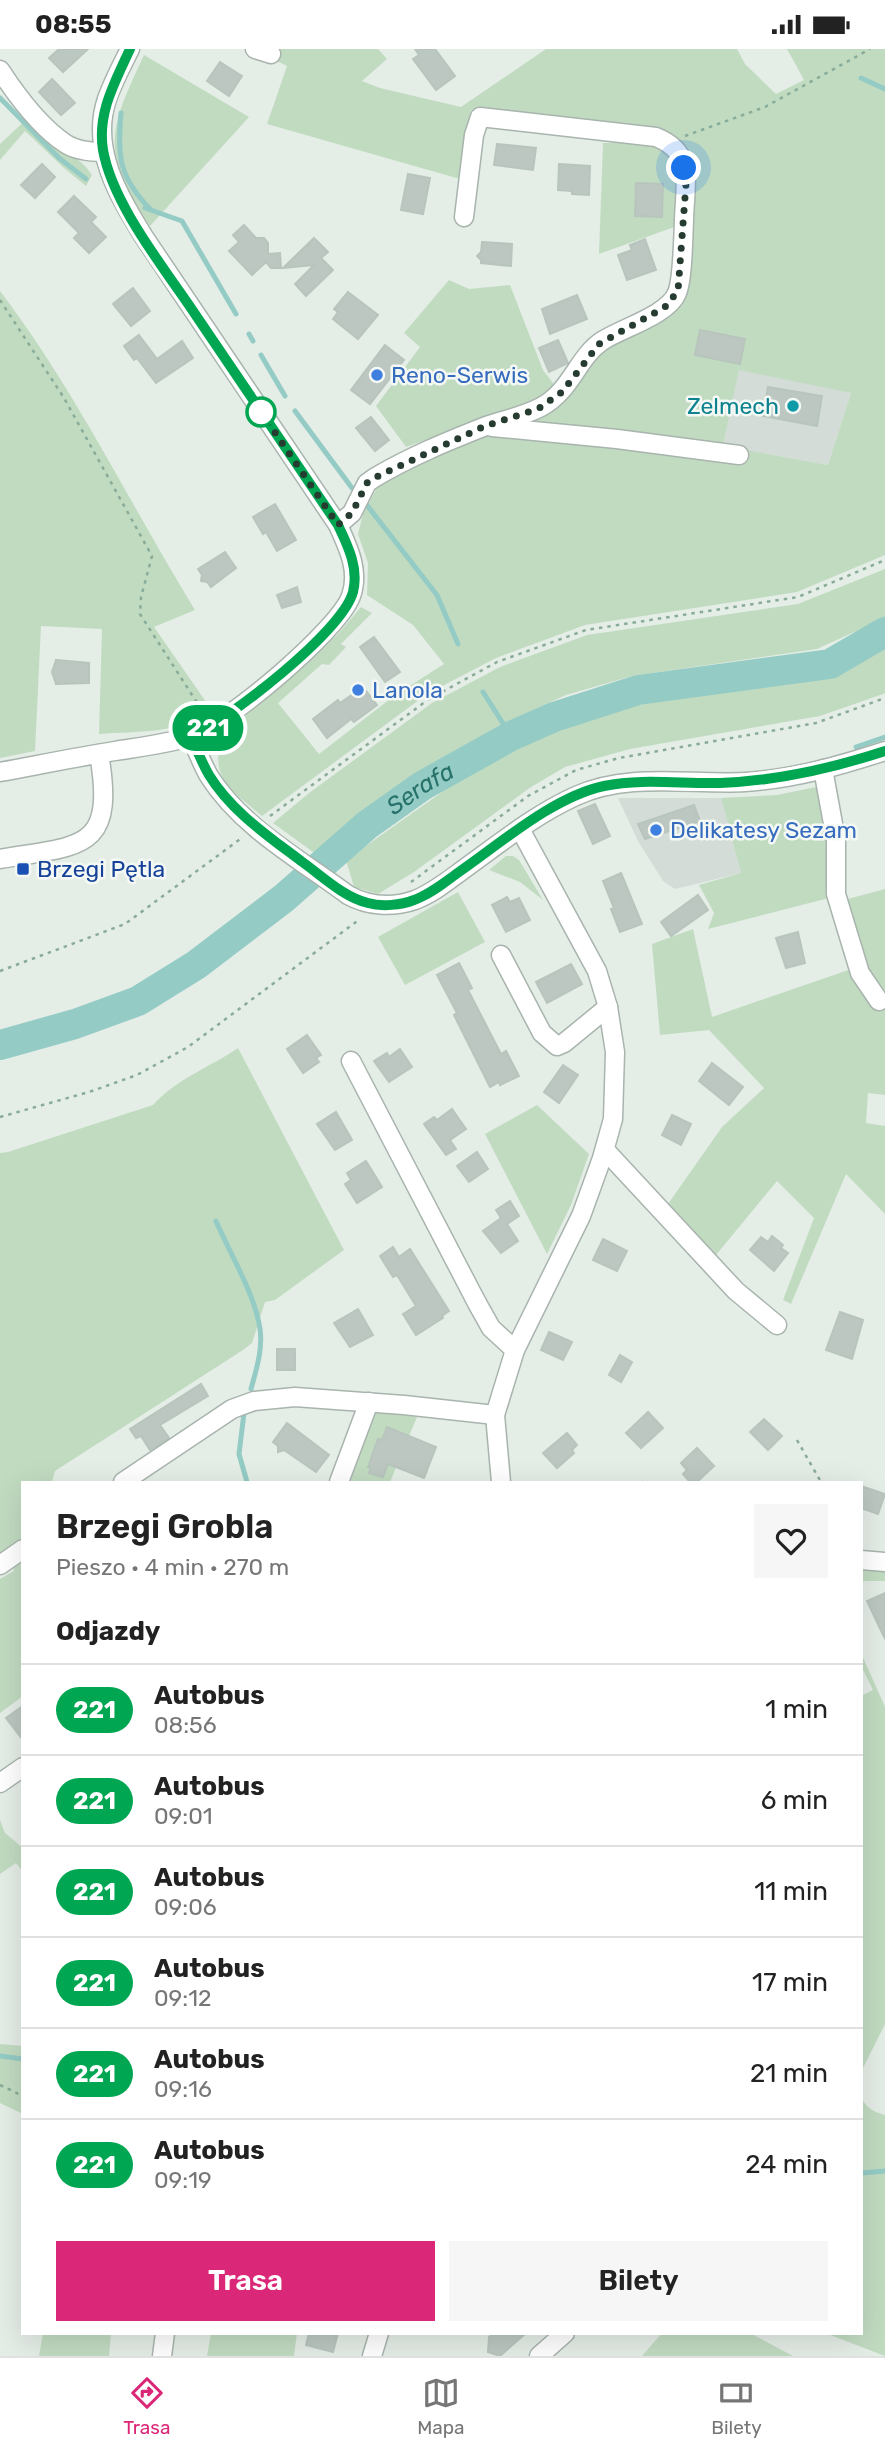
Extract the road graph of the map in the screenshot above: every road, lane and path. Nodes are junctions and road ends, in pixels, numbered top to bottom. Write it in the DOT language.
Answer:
graph roads {
  1 [pos="130,49"];
  2 [pos="870,49"];
  3 [pos="0,70"];
  4 [pos="669,142"];
  5 [pos="104,152"];
  6 [pos="464,217"];
  7 [pos="0,300"];
  8 [pos="485,426"];
  9 [pos="739,455"];
  10 [pos="338,525"];
  11 [pos="885,560"];
  12 [pos="212,726"];
  13 [pos="191,737"];
  14 [pos="885,751"];
  15 [pos="99,754"];
  16 [pos="823,769"];
  17 [pos="0,772"];
  18 [pos="520,829"];
  19 [pos="259,830"];
  20 [pos="0,859"];
  21 [pos="501,955"];
  22 [pos="0,971"];
  23 [pos="879,1001"];
  24 [pos="608,1007"];
  25 [pos="351,1061"];
  26 [pos="604,1150"];
  27 [pos="777,1325"];
  28 [pos="515,1350"];
  29 [pos="369,1402"];
  30 [pos="495,1415"];
  31 [pos="797,1440"];
  32 [pos="124,1481"];
  33 [pos="339,1481"];
  34 [pos="501,1481"];
  35 [pos="820,1481"];
  36 [pos="21,1550"];
  37 [pos="863,1560"];
  38 [pos="885,1562"];
  39 [pos="0,1565"];
  40 [pos="21,1768"];
  41 [pos="0,1783"];
  42 [pos="0,2085"];
  43 [pos="21,2095"];
  44 [pos="165,2335"];
  45 [pos="378,2335"];
  46 [pos="563,2335"];
  47 [pos="162,2356"];
  48 [pos="372,2356"];
  49 [pos="539,2356"];
  1 -- 5 [label="street"];
  2 -- 4 [label="path"];
  3 -- 5 [label="street"];
  4 -- 6 [label="street"];
  4 -- 8 [label="street"];
  5 -- 10 [label="street"];
  7 -- 12 [label="path"];
  8 -- 9 [label="street"];
  8 -- 10 [label="street"];
  10 -- 12 [label="street"];
  11 -- 19 [label="path"];
  12 -- 13 [label="street"];
  13 -- 15 [label="street"];
  13 -- 19 [label="street"];
  14 -- 16 [label="street"];
  15 -- 17 [label="street"];
  15 -- 20 [label="street"];
  16 -- 18 [label="street"];
  16 -- 23 [label="street"];
  18 -- 19 [label="street"];
  18 -- 24 [label="street"];
  19 -- 22 [label="path"];
  21 -- 24 [label="street"];
  24 -- 26 [label="street"];
  25 -- 28 [label="street"];
  26 -- 27 [label="street"];
  26 -- 28 [label="street"];
  28 -- 30 [label="street"];
  29 -- 30 [label="street"];
  29 -- 32 [label="street"];
  29 -- 33 [label="street"];
  30 -- 34 [label="street"];
  31 -- 35 [label="path"];
  36 -- 39 [label="street"];
  37 -- 38 [label="street"];
  40 -- 41 [label="street"];
  42 -- 43 [label="path"];
  44 -- 47 [label="street"];
  45 -- 48 [label="street"];
  46 -- 49 [label="street"];
}
